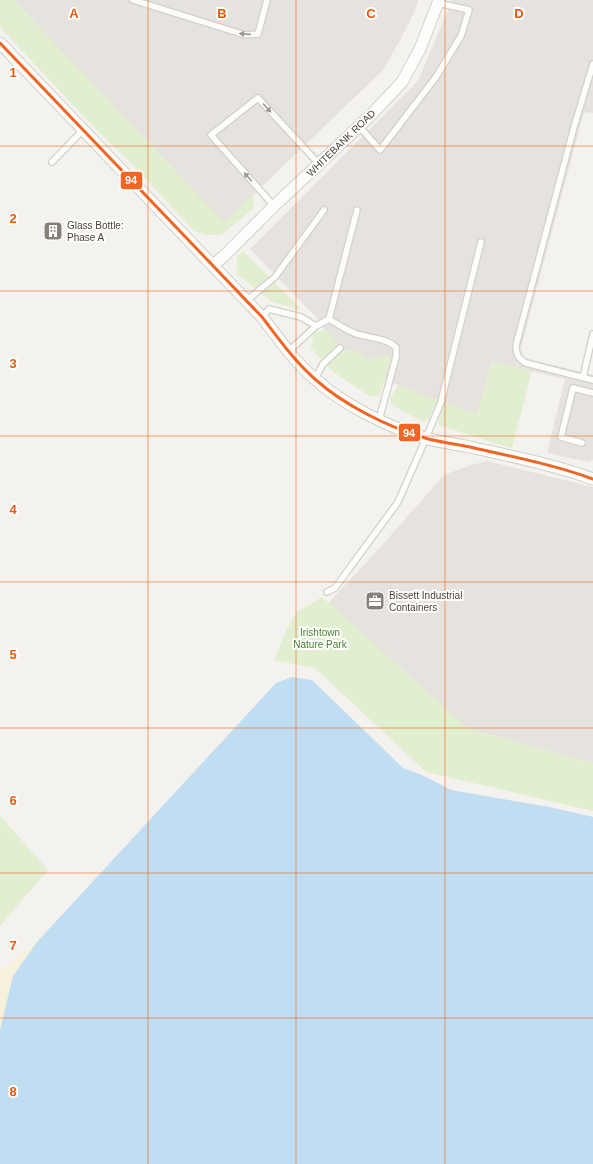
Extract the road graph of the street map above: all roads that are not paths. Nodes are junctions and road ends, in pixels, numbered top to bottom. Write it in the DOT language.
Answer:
graph roads {
  1 [pos="133,0"];
  2 [pos="267,0"];
  3 [pos="439,2"];
  4 [pos="0,43"];
  5 [pos="593,64"];
  6 [pos="359,126"];
  7 [pos="83,130"];
  8 [pos="52,162"];
  9 [pos="319,164"];
  10 [pos="274,206"];
  11 [pos="324,210"];
  12 [pos="357,210"];
  13 [pos="481,242"];
  14 [pos="213,265"];
  15 [pos="246,301"];
  16 [pos="262,318"];
  17 [pos="329,319"];
  18 [pos="316,326"];
  19 [pos="593,334"];
  20 [pos="340,348"];
  21 [pos="289,351"];
  22 [pos="583,377"];
  23 [pos="315,379"];
  24 [pos="593,380"];
  25 [pos="593,393"];
  26 [pos="379,420"];
  27 [pos="426,438"];
  28 [pos="582,443"];
  29 [pos="593,479"];
  30 [pos="327,592"];
  2 -- 1 [label="lane, one-way"];
  3 -- 6 [label="street, WHITEBANK ROAD"];
  3 -- 6 [label="lane"];
  4 -- 7 [label="street"];
  5 -- 22 [label="lane"];
  6 -- 9 [label="street, WHITEBANK ROAD"];
  7 -- 8 [label="lane"];
  7 -- 14 [label="street"];
  9 -- 10 [label="street, WHITEBANK ROAD"];
  10 -- 9 [label="lane, one-way"];
  10 -- 14 [label="street, WHITEBANK ROAD"];
  11 -- 15 [label="lane"];
  12 -- 17 [label="lane"];
  13 -- 27 [label="lane"];
  14 -- 15 [label="street"];
  15 -- 16 [label="street"];
  16 -- 18 [label="lane"];
  16 -- 21 [label="street"];
  17 -- 18 [label="lane"];
  17 -- 26 [label="lane"];
  18 -- 21 [label="lane"];
  19 -- 22 [label="lane"];
  20 -- 23 [label="lane"];
  21 -- 23 [label="street"];
  22 -- 24 [label="lane"];
  23 -- 26 [label="street"];
  25 -- 28 [label="lane"];
  26 -- 27 [label="street"];
  27 -- 29 [label="street"];
  27 -- 30 [label="lane"];
}
